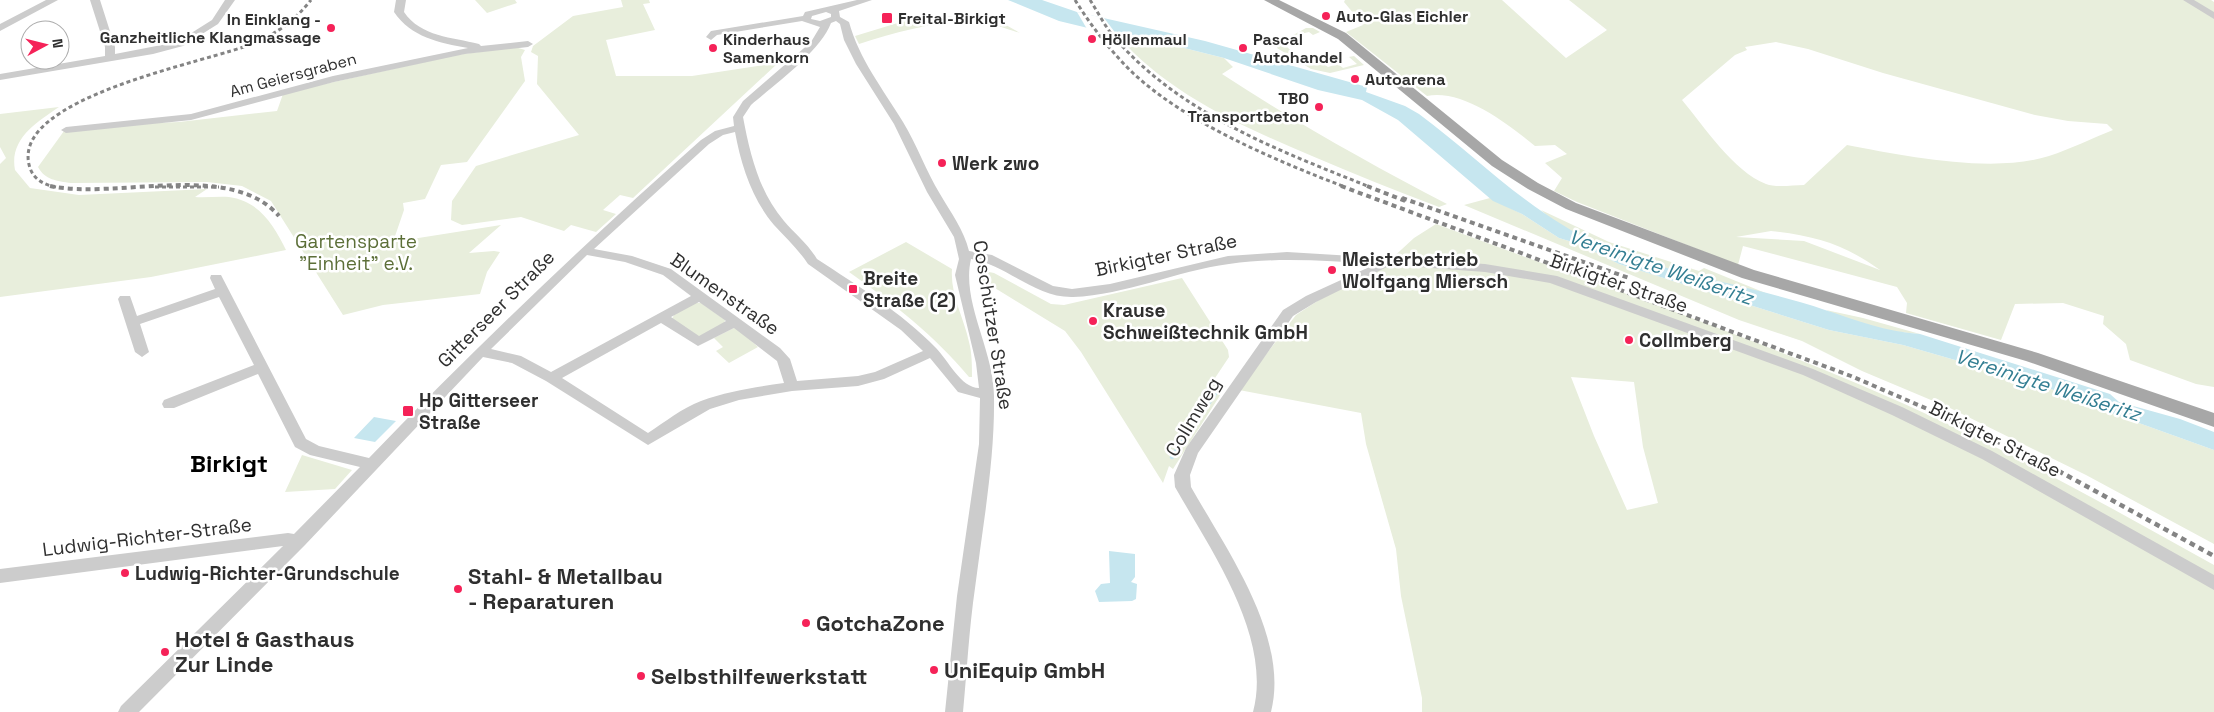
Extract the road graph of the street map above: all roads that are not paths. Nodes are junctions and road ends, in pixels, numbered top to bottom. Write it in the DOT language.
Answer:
graph roads {
  1 [pos="53,0"];
  2 [pos="94,0"];
  3 [pos="230,0"];
  4 [pos="401,0"];
  5 [pos="867,0"];
  6 [pos="1270,0"];
  7 [pos="2188,0"];
  8 [pos="820,3"];
  9 [pos="2214,16"];
  10 [pos="805,18"];
  11 [pos="828,18"];
  12 [pos="0,28"];
  13 [pos="711,37"];
  14 [pos="818,39"];
  15 [pos="528,44"];
  16 [pos="480,49"];
  17 [pos="110,58"];
  18 [pos="0,77"];
  19 [pos="738,128"];
  20 [pos="66,130"];
  21 [pos="586,251"];
  22 [pos="964,254"];
  23 [pos="1389,261"];
  24 [pos="698,297"];
  25 [pos="125,299"];
  26 [pos="662,317"];
  27 [pos="133,322"];
  28 [pos="735,322"];
  29 [pos="142,352"];
  30 [pos="480,352"];
  31 [pos="932,352"];
  32 [pos="260,368"];
  33 [pos="551,378"];
  34 [pos="792,386"];
  35 [pos="987,393"];
  36 [pos="169,404"];
  37 [pos="2214,420"];
  38 [pos="373,464"];
  39 [pos="298,541"];
  40 [pos="0,576"];
  41 [pos="2214,583"];
  42 [pos="127,712"];
  43 [pos="954,712"];
  44 [pos="1262,712"];
  1 -- 12 [label="street"];
  2 -- 17 [label="street"];
  3 -- 17 [label="street"];
  4 -- 16 [label="street"];
  5 -- 11 [label="street"];
  6 -- 37 [label="main road"];
  7 -- 9 [label="street"];
  8 -- 10 [label="street, Coschützer Straße"];
  8 -- 11 [label="street, Coschützer Straße"];
  10 -- 11 [label="street, Coschützer Straße"];
  10 -- 13 [label="street"];
  11 -- 14 [label="street"];
  11 -- 22 [label="street, Coschützer Straße"];
  14 -- 19 [label="street"];
  15 -- 16 [label="street, Am Geiersgraben"];
  16 -- 20 [label="street, Am Geiersgraben"];
  17 -- 18 [label="street"];
  19 -- 21 [label="street, Gitterseer Straße"];
  19 -- 31 [label="street"];
  21 -- 24 [label="street, Blumenstraße"];
  21 -- 30 [label="street, Gitterseer Straße"];
  22 -- 23 [label="street, Birkigter Straße"];
  22 -- 35 [label="street, Coschützer Straße"];
  23 -- 41 [label="street, Birkigter Straße"];
  23 -- 44 [label="street, Collmweg"];
  24 -- 26 [label="street"];
  24 -- 28 [label="street, Blumenstraße"];
  25 -- 27 [label="street"];
  26 -- 28 [label="street"];
  26 -- 33 [label="street"];
  27 -- 29 [label="street"];
  27 -- 32 [label="street"];
  28 -- 34 [label="street, Blumenstraße"];
  30 -- 33 [label="street"];
  30 -- 38 [label="street, Gitterseer Straße"];
  31 -- 34 [label="street"];
  31 -- 35 [label="street"];
  32 -- 36 [label="street"];
  32 -- 38 [label="street"];
  33 -- 34 [label="street"];
  35 -- 43 [label="street, Coschützer Straße"];
  38 -- 39 [label="street, Gitterseer Straße"];
  39 -- 40 [label="street, Ludwig-Richter-Straße"];
  39 -- 42 [label="street, Gitterseer Straße"];
}
